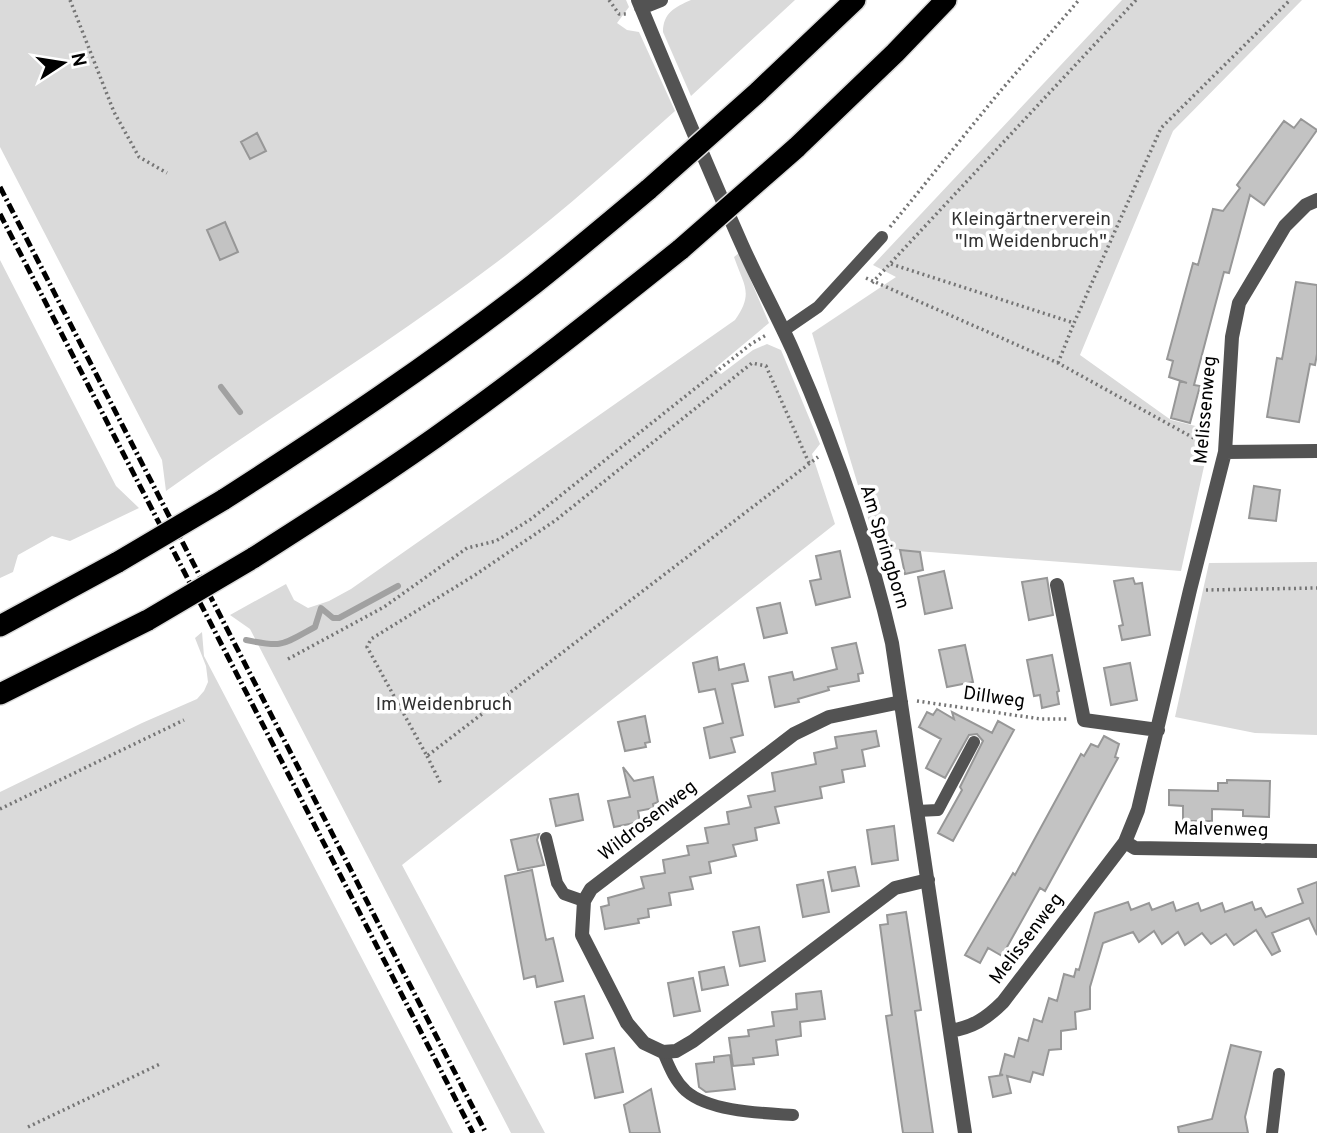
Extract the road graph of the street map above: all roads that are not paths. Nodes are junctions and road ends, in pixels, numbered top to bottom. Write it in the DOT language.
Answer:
graph roads {
  1 [pos="661,0"];
  2 [pos="855,0"];
  3 [pos="946,0"];
  4 [pos="640,4"];
  5 [pos="1317,200"];
  6 [pos="882,237"];
  7 [pos="783,331"];
  8 [pos="1317,451"];
  9 [pos="1225,452"];
  10 [pos="1057,585"];
  11 [pos="0,626"];
  12 [pos="0,694"];
  13 [pos="901,702"];
  14 [pos="1158,730"];
  15 [pos="974,741"];
  16 [pos="917,811"];
  17 [pos="546,838"];
  18 [pos="1125,842"];
  19 [pos="1317,851"];
  20 [pos="928,880"];
  21 [pos="584,901"];
  22 [pos="950,1031"];
  23 [pos="663,1052"];
  24 [pos="1279,1074"];
  25 [pos="793,1115"];
  26 [pos="965,1133"];
  27 [pos="1272,1133"];
  1 -- 4 [label="street, Am Springborn"];
  2 -- 11 [label="highway, bridge"];
  3 -- 12 [label="highway, bridge"];
  4 -- 7 [label="street, Am Springborn"];
  5 -- 9 [label="street, Melissenweg"];
  6 -- 7 [label="lane"];
  7 -- 13 [label="street, Am Springborn"];
  8 -- 9 [label="street"];
  9 -- 14 [label="street, Melissenweg"];
  10 -- 14 [label="street"];
  13 -- 16 [label="street, Am Springborn"];
  13 -- 21 [label="street, Wildrosenweg"];
  14 -- 18 [label="street, Melissenweg"];
  15 -- 16 [label="lane"];
  16 -- 20 [label="street, Am Springborn"];
  17 -- 21 [label="lane"];
  18 -- 19 [label="street, Malvenweg"];
  18 -- 22 [label="street, Melissenweg"];
  20 -- 22 [label="street, Am Springborn"];
  20 -- 23 [label="street"];
  21 -- 23 [label="street"];
  22 -- 26 [label="street, Am Springborn"];
  23 -- 25 [label="lane"];
  24 -- 27 [label="lane"];
}
